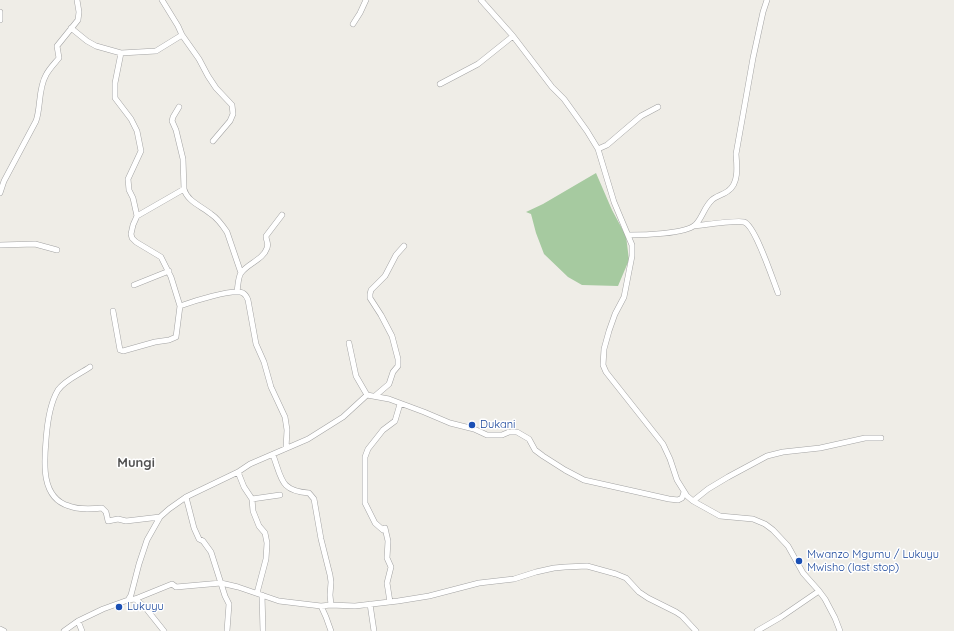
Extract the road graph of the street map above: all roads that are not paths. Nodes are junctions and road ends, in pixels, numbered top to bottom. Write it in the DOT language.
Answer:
graph roads {
  1 [pos="77,0"];
  2 [pos="162,0"];
  3 [pos="366,0"];
  4 [pos="481,0"];
  5 [pos="767,0"];
  6 [pos="0,12"];
  7 [pos="0,20"];
  8 [pos="353,24"];
  9 [pos="71,28"];
  10 [pos="182,35"];
  11 [pos="513,36"];
  12 [pos="120,53"];
  13 [pos="440,84"];
  14 [pos="179,107"];
  15 [pos="658,107"];
  16 [pos="212,141"];
  17 [pos="598,149"];
  18 [pos="184,189"];
  19 [pos="0,193"];
  20 [pos="282,215"];
  21 [pos="137,216"];
  22 [pos="694,226"];
  23 [pos="628,235"];
  24 [pos="0,245"];
  25 [pos="404,246"];
  26 [pos="57,250"];
  27 [pos="169,271"];
  28 [pos="241,273"];
  29 [pos="134,285"];
  30 [pos="237,292"];
  31 [pos="778,293"];
  32 [pos="180,306"];
  33 [pos="113,311"];
  34 [pos="349,343"];
  35 [pos="90,367"];
  36 [pos="367,395"];
  37 [pos="375,396"];
  38 [pos="400,404"];
  39 [pos="881,438"];
  40 [pos="286,448"];
  41 [pos="273,455"];
  42 [pos="238,472"];
  43 [pos="684,492"];
  44 [pos="280,495"];
  45 [pos="186,497"];
  46 [pos="252,499"];
  47 [pos="694,502"];
  48 [pos="160,517"];
  49 [pos="221,583"];
  50 [pos="819,591"];
  51 [pos="260,594"];
  52 [pos="135,599"];
  53 [pos="128,600"];
  54 [pos="390,602"];
  55 [pos="370,604"];
  56 [pos="331,605"];
  57 [pos="321,606"];
  58 [pos="78,622"];
  59 [pos="0,629"];
  60 [pos="4,631"];
  61 [pos="64,631"];
  62 [pos="82,631"];
  63 [pos="164,631"];
  64 [pos="227,631"];
  65 [pos="263,631"];
  66 [pos="331,631"];
  67 [pos="374,631"];
  68 [pos="696,631"];
  69 [pos="757,631"];
  70 [pos="840,631"];
  1 -- 9 [label="street"];
  2 -- 10 [label="street"];
  3 -- 8 [label="street"];
  4 -- 11 [label="street"];
  5 -- 22 [label="street"];
  6 -- 7 [label="street"];
  9 -- 12 [label="street"];
  9 -- 19 [label="street"];
  10 -- 12 [label="street"];
  10 -- 16 [label="street"];
  11 -- 13 [label="street"];
  11 -- 17 [label="street"];
  12 -- 21 [label="street"];
  14 -- 18 [label="street"];
  15 -- 17 [label="street"];
  17 -- 23 [label="street"];
  18 -- 21 [label="street"];
  18 -- 28 [label="street"];
  20 -- 28 [label="street"];
  21 -- 27 [label="street"];
  22 -- 23 [label="street"];
  22 -- 31 [label="street"];
  23 -- 43 [label="street"];
  24 -- 26 [label="street"];
  25 -- 37 [label="street"];
  27 -- 29 [label="street"];
  27 -- 32 [label="street"];
  28 -- 30 [label="street"];
  30 -- 32 [label="street"];
  30 -- 40 [label="street"];
  32 -- 33 [label="street"];
  34 -- 36 [label="street"];
  35 -- 48 [label="street"];
  36 -- 37 [label="street"];
  36 -- 40 [label="street"];
  37 -- 38 [label="street"];
  38 -- 43 [label="street"];
  38 -- 54 [label="street"];
  39 -- 47 [label="street"];
  40 -- 41 [label="street"];
  41 -- 42 [label="street"];
  41 -- 56 [label="street"];
  42 -- 45 [label="street"];
  42 -- 46 [label="street"];
  43 -- 47 [label="street"];
  44 -- 46 [label="street"];
  45 -- 48 [label="street"];
  45 -- 49 [label="street"];
  46 -- 51 [label="street"];
  47 -- 50 [label="street"];
  48 -- 53 [label="street"];
  49 -- 51 [label="street"];
  49 -- 52 [label="street"];
  49 -- 64 [label="street"];
  50 -- 69 [label="street"];
  50 -- 70 [label="street"];
  51 -- 57 [label="street"];
  51 -- 65 [label="street"];
  52 -- 53 [label="street"];
  52 -- 63 [label="street"];
  53 -- 58 [label="street"];
  54 -- 55 [label="street"];
  54 -- 68 [label="street"];
  55 -- 56 [label="street"];
  55 -- 67 [label="street"];
  56 -- 57 [label="street"];
  57 -- 66 [label="street"];
  58 -- 61 [label="street"];
  58 -- 62 [label="street"];
  59 -- 60 [label="street"];
}
